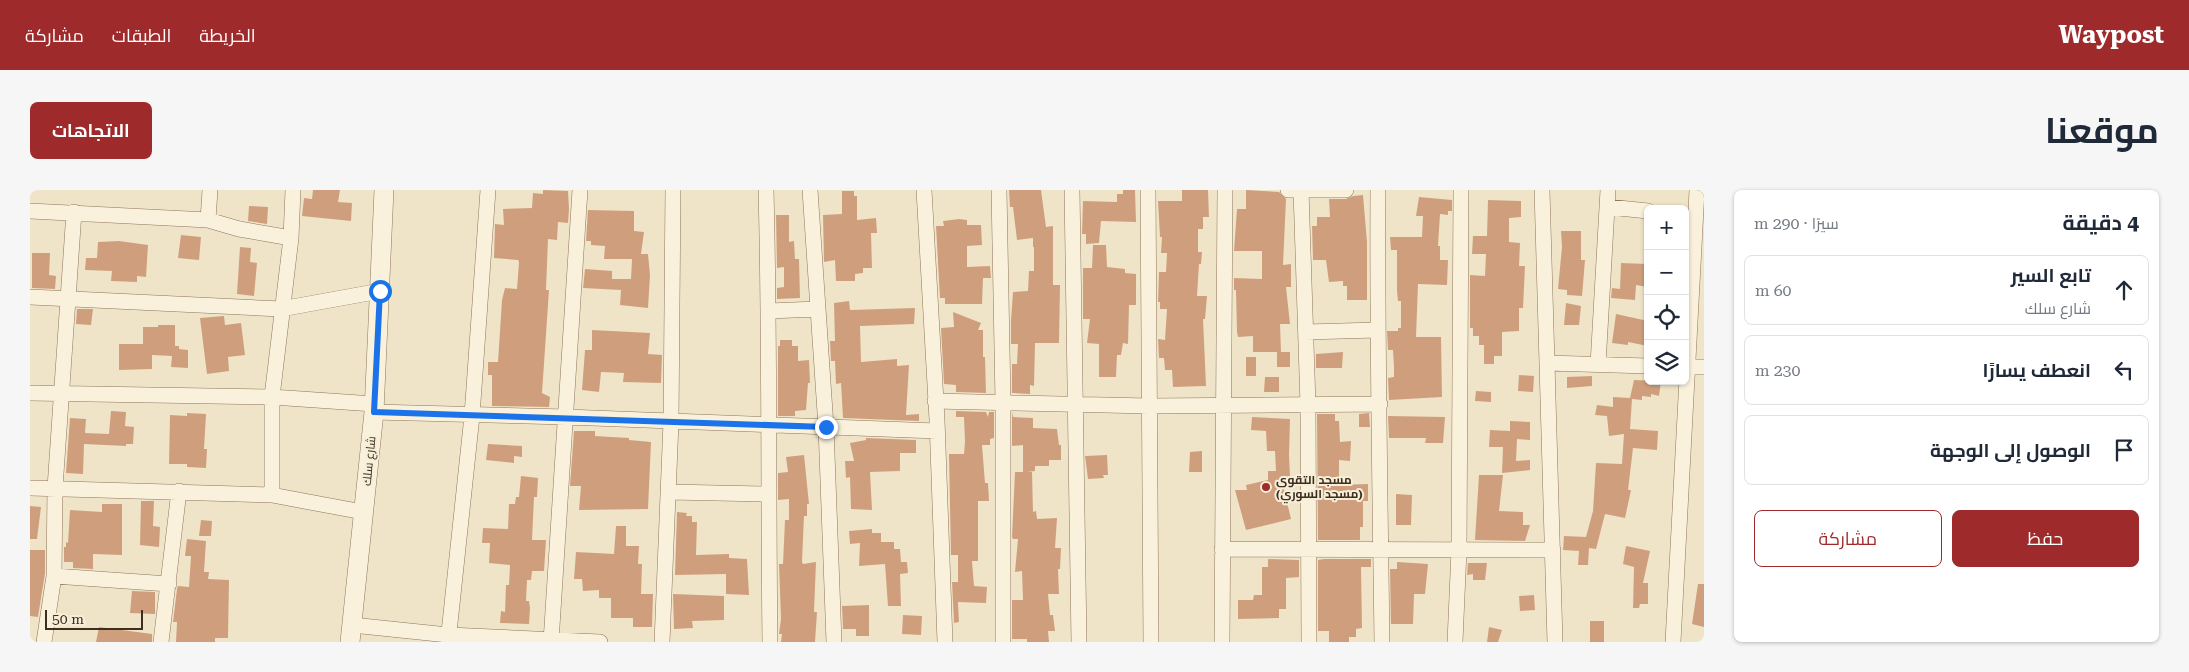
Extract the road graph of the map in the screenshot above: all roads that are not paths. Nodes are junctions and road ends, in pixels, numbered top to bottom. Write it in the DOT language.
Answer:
graph roads {
  1 [pos="210,190"];
  2 [pos="293,190"];
  3 [pos="384,190"];
  4 [pos="488,190"];
  5 [pos="580,190"];
  6 [pos="674,190"];
  7 [pos="766,190"];
  8 [pos="810,190"];
  9 [pos="924,190"];
  10 [pos="999,190"];
  11 [pos="1072,190"];
  12 [pos="1148,190"];
  13 [pos="1225,190"];
  14 [pos="1297,190"];
  15 [pos="1346,190"];
  16 [pos="1378,190"];
  17 [pos="1461,190"];
  18 [pos="1542,190"];
  19 [pos="1608,190"];
  20 [pos="1697,190"];
  21 [pos="1609,207"];
  22 [pos="30,211"];
  23 [pos="1644,211"];
  24 [pos="74,212"];
  25 [pos="1690,215"];
  26 [pos="208,220"];
  27 [pos="291,238"];
  28 [pos="380,291"];
  29 [pos="30,297"];
  30 [pos="68,298"];
  31 [pos="281,309"];
  32 [pos="817,309"];
  33 [pos="769,311"];
  34 [pos="1377,330"];
  35 [pos="1306,332"];
  36 [pos="1688,340"];
  37 [pos="1547,363"];
  38 [pos="1598,365"];
  39 [pos="1644,366"];
  40 [pos="1689,367"];
  41 [pos="1704,367"];
  42 [pos="1686,385"];
  43 [pos="30,393"];
  44 [pos="63,395"];
  45 [pos="272,396"];
  46 [pos="935,401"];
  47 [pos="1003,401"];
  48 [pos="1075,404"];
  49 [pos="1380,404"];
  50 [pos="1223,405"];
  51 [pos="1308,405"];
  52 [pos="1149,406"];
  53 [pos="374,408"];
  54 [pos="472,416"];
  55 [pos="566,417"];
  56 [pos="671,422"];
  57 [pos="769,425"];
  58 [pos="826,427"];
  59 [pos="937,431"];
  60 [pos="30,488"];
  61 [pos="55,488"];
  62 [pos="179,491"];
  63 [pos="668,492"];
  64 [pos="768,494"];
  65 [pos="272,495"];
  66 [pos="363,512"];
  67 [pos="1222,549"];
  68 [pos="1308,550"];
  69 [pos="1381,550"];
  70 [pos="1459,550"];
  71 [pos="1553,550"];
  72 [pos="54,576"];
  73 [pos="169,584"];
  74 [pos="351,634"];
  75 [pos="448,638"];
  76 [pos="551,641"];
  77 [pos="44,642"];
  78 [pos="161,642"];
  79 [pos="600,642"];
  80 [pos="662,642"];
  81 [pos="770,642"];
  82 [pos="834,642"];
  83 [pos="945,642"];
  84 [pos="1003,642"];
  85 [pos="1079,642"];
  86 [pos="1151,642"];
  87 [pos="1222,642"];
  88 [pos="1309,642"];
  89 [pos="1382,642"];
  90 [pos="1455,642"];
  91 [pos="1555,642"];
  92 [pos="1672,642"];
  1 -- 26 [label="street"];
  2 -- 27 [label="street"];
  3 -- 28 [label="street, شارع سلك"];
  4 -- 54 [label="street"];
  5 -- 55 [label="street"];
  6 -- 56 [label="street"];
  7 -- 33 [label="street"];
  8 -- 32 [label="street"];
  9 -- 46 [label="street"];
  10 -- 47 [label="street"];
  11 -- 48 [label="street"];
  12 -- 52 [label="street"];
  13 -- 50 [label="street"];
  14 -- 15 [label="street"];
  14 -- 35 [label="street"];
  16 -- 34 [label="street"];
  17 -- 70 [label="street"];
  18 -- 37 [label="street"];
  19 -- 21 [label="street"];
  20 -- 25 [label="street"];
  21 -- 23 [label="street"];
  21 -- 38 [label="street"];
  22 -- 24 [label="street"];
  24 -- 26 [label="street"];
  24 -- 30 [label="street"];
  25 -- 36 [label="street"];
  26 -- 27 [label="street"];
  27 -- 31 [label="street"];
  28 -- 31 [label="street"];
  28 -- 53 [label="street, شارع سلك"];
  29 -- 30 [label="street"];
  30 -- 31 [label="street"];
  30 -- 44 [label="street"];
  31 -- 45 [label="street"];
  32 -- 33 [label="street"];
  32 -- 58 [label="street"];
  33 -- 57 [label="street"];
  34 -- 35 [label="street"];
  34 -- 49 [label="street"];
  35 -- 51 [label="street"];
  37 -- 38 [label="street"];
  37 -- 71 [label="street"];
  38 -- 39 [label="street"];
  40 -- 41 [label="street"];
  42 -- 92 [label="street"];
  43 -- 44 [label="street"];
  44 -- 45 [label="street"];
  44 -- 61 [label="street"];
  45 -- 53 [label="street"];
  45 -- 65 [label="street"];
  46 -- 47 [label="street"];
  46 -- 59 [label="street"];
  47 -- 48 [label="street"];
  47 -- 84 [label="street"];
  48 -- 52 [label="street"];
  48 -- 85 [label="street"];
  49 -- 51 [label="street"];
  49 -- 69 [label="street"];
  50 -- 51 [label="street"];
  50 -- 52 [label="street"];
  50 -- 67 [label="street"];
  51 -- 68 [label="street"];
  52 -- 86 [label="street"];
  53 -- 54 [label="street"];
  53 -- 66 [label="street, شارع سلك"];
  54 -- 55 [label="street"];
  54 -- 75 [label="street"];
  55 -- 56 [label="street"];
  55 -- 76 [label="street"];
  56 -- 57 [label="street"];
  56 -- 63 [label="street"];
  57 -- 58 [label="street"];
  57 -- 64 [label="street"];
  58 -- 59 [label="street"];
  58 -- 82 [label="street"];
  59 -- 83 [label="street"];
  60 -- 61 [label="street"];
  61 -- 62 [label="street"];
  61 -- 72 [label="street"];
  62 -- 65 [label="street"];
  62 -- 73 [label="street"];
  63 -- 64 [label="street"];
  63 -- 80 [label="street"];
  64 -- 81 [label="street"];
  65 -- 66 [label="street"];
  66 -- 74 [label="street, شارع سلك"];
  67 -- 68 [label="street"];
  67 -- 87 [label="street"];
  68 -- 69 [label="street"];
  68 -- 88 [label="street"];
  69 -- 70 [label="street"];
  69 -- 89 [label="street"];
  70 -- 71 [label="street"];
  70 -- 90 [label="street"];
  71 -- 91 [label="street"];
  72 -- 73 [label="street"];
  72 -- 77 [label="street"];
  73 -- 78 [label="street"];
  74 -- 75 [label="street"];
  75 -- 76 [label="street"];
  76 -- 79 [label="street"];
}
